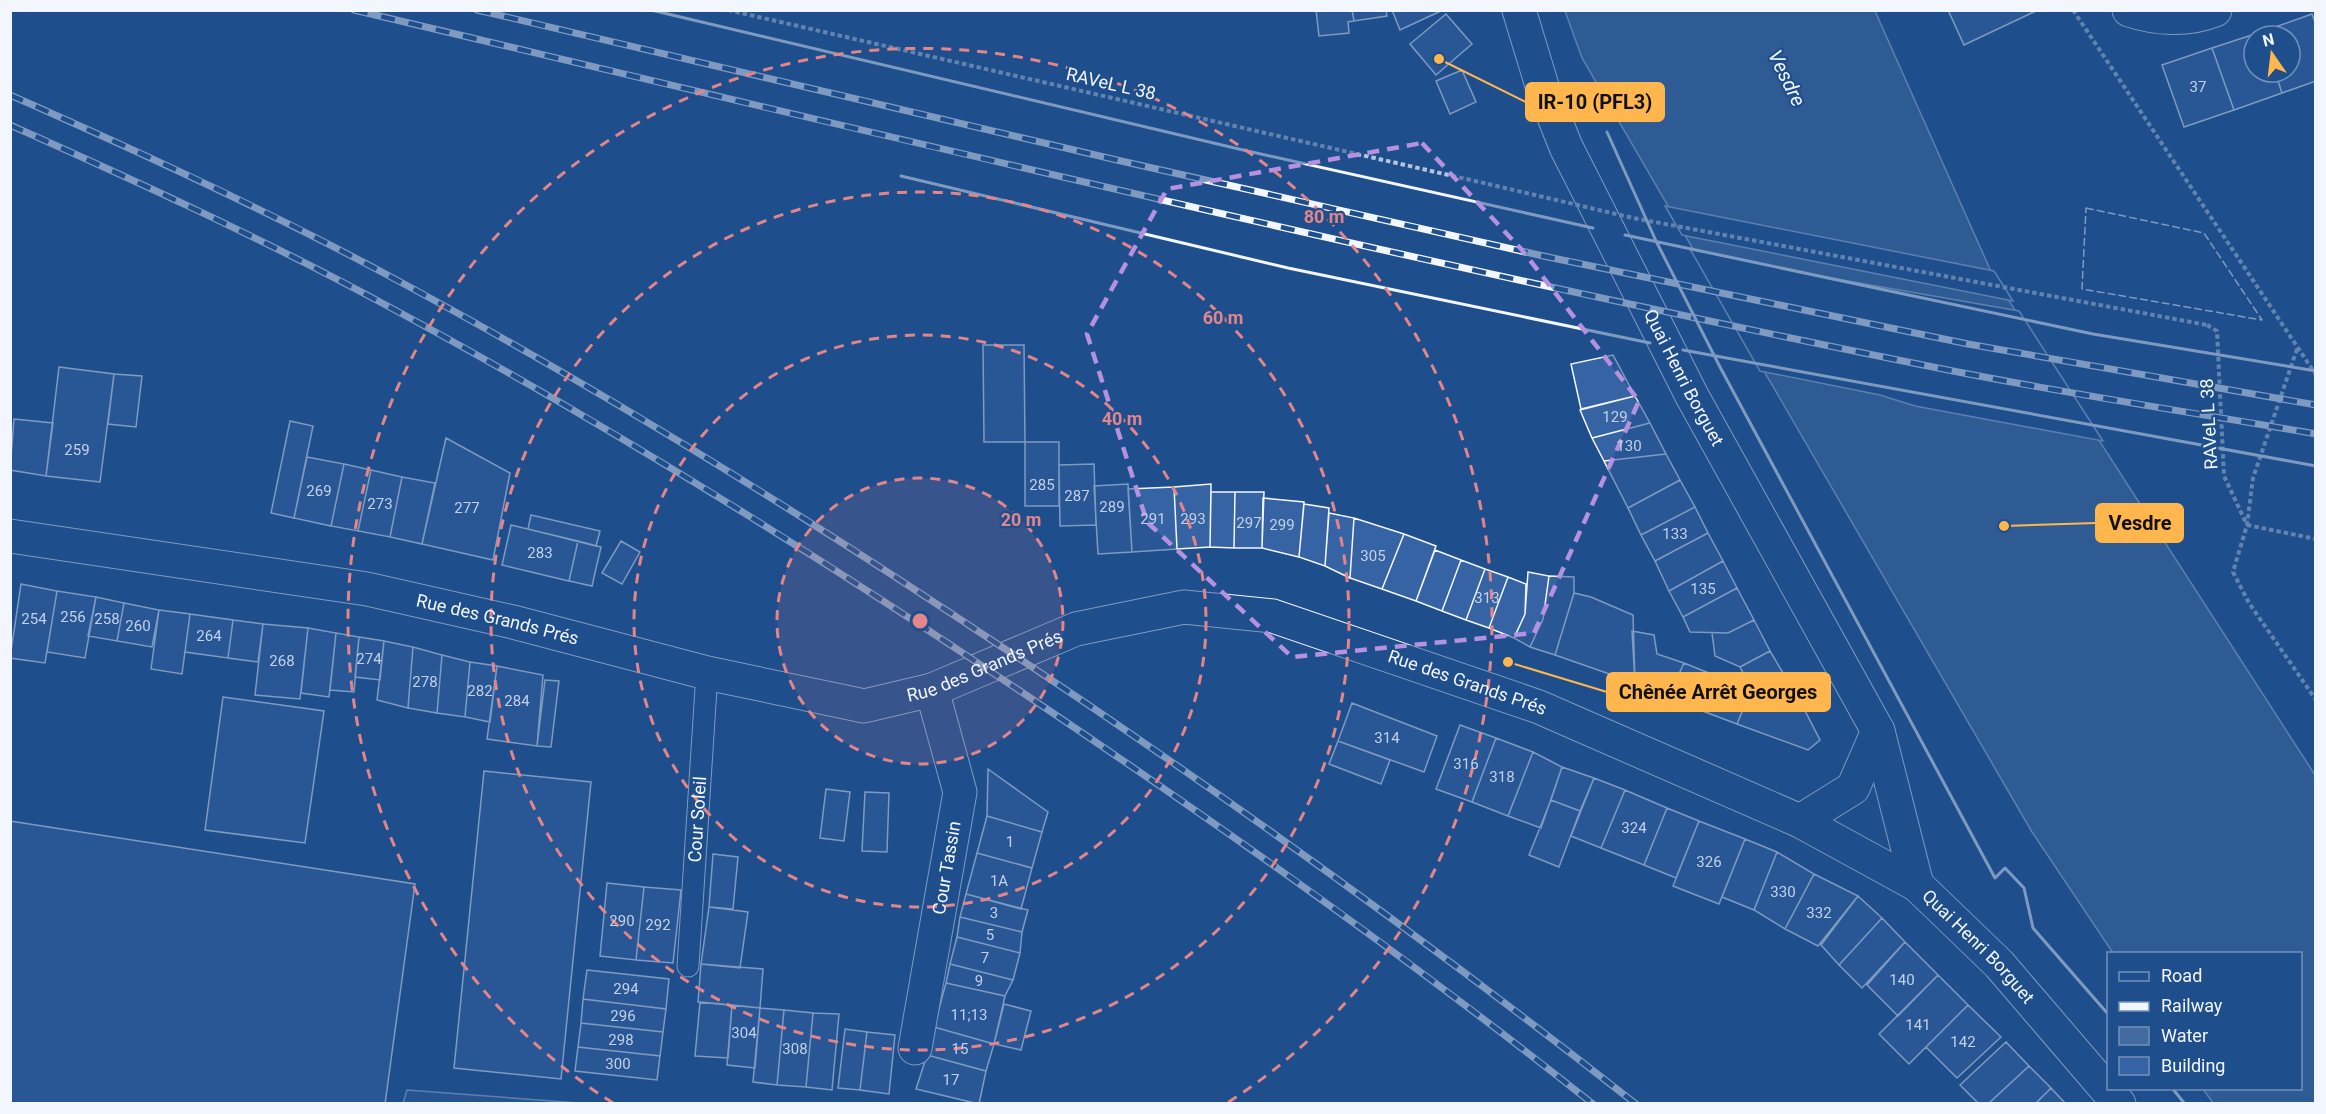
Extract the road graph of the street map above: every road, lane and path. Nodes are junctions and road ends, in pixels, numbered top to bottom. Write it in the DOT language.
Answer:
graph roads {
  1 [pos="728,10"];
  2 [pos="1519,10"];
  3 [pos="2073,10"];
  4 [pos="2129,10"];
  5 [pos="2215,10"];
  6 [pos="2297,349"];
  7 [pos="2316,375"];
  8 [pos="2247,525"];
  9 [pos="10,536"];
  10 [pos="2316,539"];
  11 [pos="707,673"];
  12 [pos="932,690"];
  13 [pos="2316,700"];
  14 [pos="1878,730"];
  15 [pos="1800,821"];
  16 [pos="1917,885"];
  17 [pos="688,966"];
  18 [pos="915,1048"];
  19 [pos="2107,1090"];
  20 [pos="2107,1090"];
  21 [pos="2119,1104"];
  1 -- 8 [label="path, RAVeL L 38, bridge"];
  2 -- 14 [label="main road, Quai Henri Borguet"];
  3 -- 6 [label="path"];
  4 -- 5 [label="main road"];
  6 -- 7 [label="path"];
  6 -- 8 [label="path"];
  8 -- 10 [label="path"];
  8 -- 13 [label="path"];
  9 -- 11 [label="main road, Rue des Grands Prés"];
  11 -- 12 [label="main road, Rue des Grands Prés"];
  11 -- 17 [label="lane, Cour Soleil"];
  12 -- 15 [label="main road, Rue des Grands Prés"];
  12 -- 18 [label="main road, Cour Tassin"];
  14 -- 15 [label="main road"];
  14 -- 16 [label="main road, Quai Henri Borguet"];
  15 -- 16 [label="main road, Rue des Grands Prés"];
  16 -- 20 [label="main road, Quai Henri Borguet"];
  19 -- 21 [label="main road, Quai Henri Borguet"];
}
